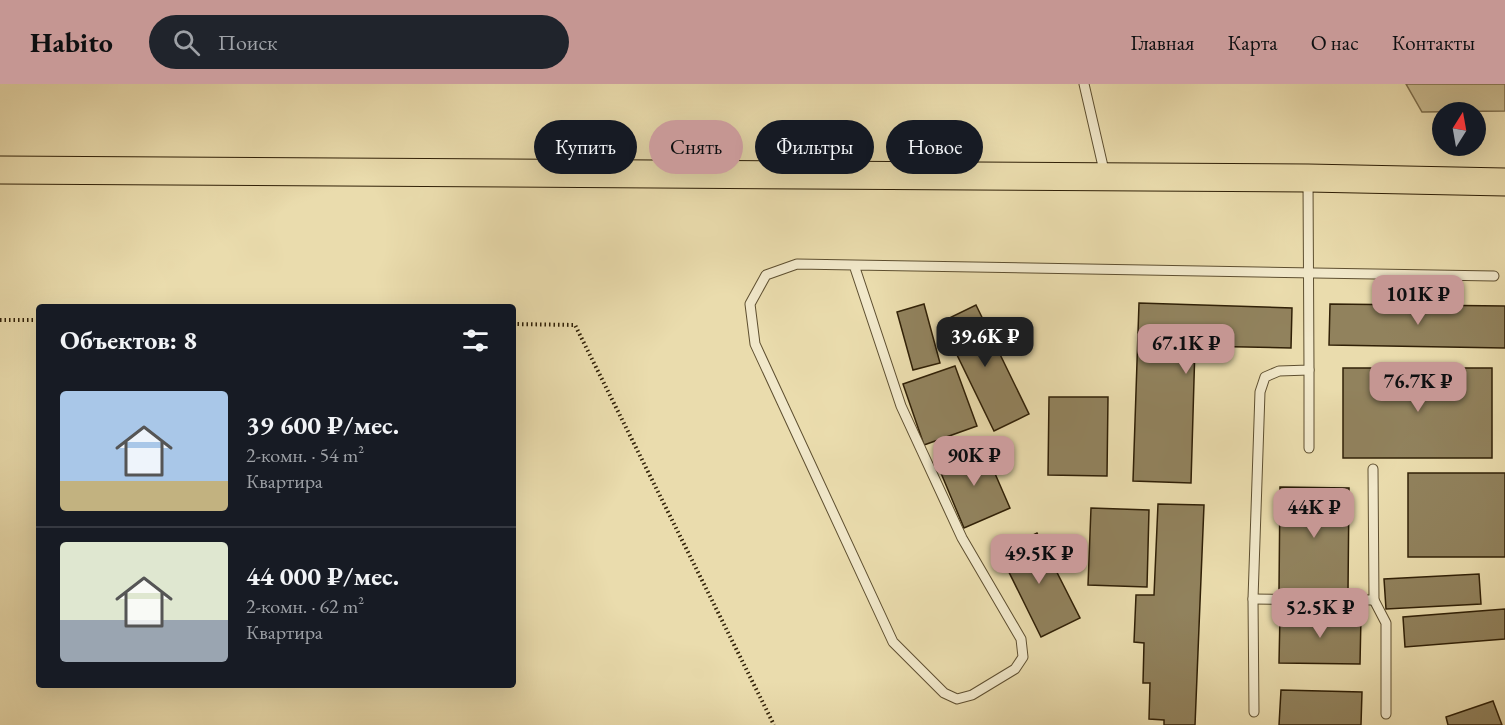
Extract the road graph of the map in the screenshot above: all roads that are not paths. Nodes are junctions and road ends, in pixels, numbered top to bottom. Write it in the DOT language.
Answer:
graph roads {
  1 [pos="1084,84"];
  2 [pos="0,170"];
  3 [pos="1105,177"];
  4 [pos="1308,178"];
  5 [pos="1505,182"];
  6 [pos="854,265"];
  7 [pos="1308,273"];
  8 [pos="1494,276"];
  9 [pos="1309,370"];
  10 [pos="1309,448"];
  11 [pos="1373,469"];
  12 [pos="1253,599"];
  13 [pos="1374,600"];
  14 [pos="1254,712"];
  15 [pos="1386,714"];
  1 -- 3 [label="lane"];
  2 -- 3 [label="main road"];
  3 -- 4 [label="main road"];
  4 -- 5 [label="main road"];
  4 -- 7 [label="lane"];
  6 -- 6 [label="lane"];
  6 -- 7 [label="lane"];
  7 -- 8 [label="lane"];
  7 -- 9 [label="lane"];
  9 -- 10 [label="lane"];
  9 -- 12 [label="lane"];
  11 -- 13 [label="lane"];
  12 -- 13 [label="lane"];
  12 -- 14 [label="lane"];
  13 -- 15 [label="lane"];
}
